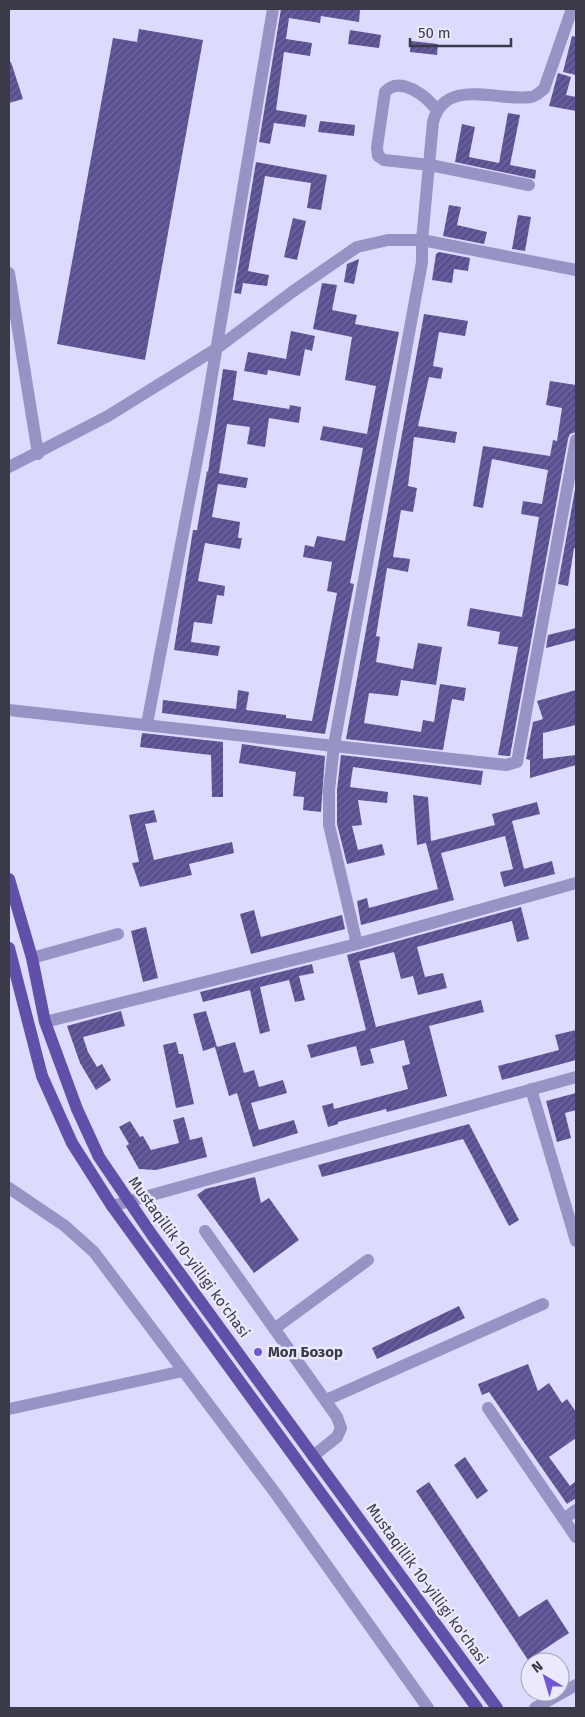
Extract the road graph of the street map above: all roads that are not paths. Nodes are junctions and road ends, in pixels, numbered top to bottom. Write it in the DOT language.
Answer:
graph roads {
  1 [pos="273,9"];
  2 [pos="572,9"];
  3 [pos="436,109"];
  4 [pos="430,165"];
  5 [pos="529,185"];
  6 [pos="422,240"];
  7 [pos="576,270"];
  8 [pos="9,273"];
  9 [pos="216,348"];
  10 [pos="576,440"];
  11 [pos="38,454"];
  12 [pos="9,467"];
  13 [pos="9,710"];
  14 [pos="147,724"];
  15 [pos="334,746"];
  16 [pos="9,879"];
  17 [pos="576,883"];
  18 [pos="118,934"];
  19 [pos="357,944"];
  20 [pos="9,948"];
  21 [pos="32,958"];
  22 [pos="45,1022"];
  23 [pos="576,1077"];
  24 [pos="531,1089"];
  25 [pos="9,1188"];
  26 [pos="129,1201"];
  27 [pos="112,1206"];
  28 [pos="205,1231"];
  29 [pos="576,1241"];
  30 [pos="368,1260"];
  31 [pos="543,1304"];
  32 [pos="274,1329"];
  33 [pos="183,1371"];
  34 [pos="326,1400"];
  35 [pos="488,1408"];
  36 [pos="9,1409"];
  37 [pos="313,1456"];
  38 [pos="576,1510"];
  39 [pos="564,1519"];
  40 [pos="576,1537"];
  41 [pos="576,1685"];
  42 [pos="428,1708"];
  43 [pos="477,1708"];
  44 [pos="497,1708"];
  45 [pos="535,1708"];
  1 -- 9 [label="street"];
  2 -- 3 [label="street"];
  3 -- 4 [label="street"];
  3 -- 4 [label="street"];
  4 -- 5 [label="street"];
  4 -- 6 [label="street"];
  6 -- 7 [label="street"];
  6 -- 9 [label="street"];
  6 -- 15 [label="street"];
  8 -- 11 [label="street"];
  9 -- 11 [label="street"];
  9 -- 14 [label="street"];
  10 -- 15 [label="street"];
  11 -- 12 [label="street"];
  13 -- 14 [label="street"];
  14 -- 15 [label="street"];
  15 -- 19 [label="street"];
  16 -- 21 [label="main road, Mustaqillik 10-yilligi ko'chasi"];
  17 -- 19 [label="street"];
  18 -- 21 [label="street"];
  19 -- 22 [label="street"];
  20 -- 27 [label="main road"];
  21 -- 22 [label="main road, Mustaqillik 10-yilligi ko'chasi"];
  22 -- 26 [label="main road, Mustaqillik 10-yilligi ko'chasi"];
  23 -- 24 [label="street"];
  24 -- 26 [label="street"];
  24 -- 29 [label="street"];
  25 -- 33 [label="street"];
  26 -- 27 [label="street"];
  26 -- 37 [label="main road, Mustaqillik 10-yilligi ko'chasi"];
  27 -- 43 [label="main road"];
  28 -- 32 [label="street"];
  30 -- 32 [label="street"];
  31 -- 34 [label="street"];
  32 -- 34 [label="street"];
  33 -- 36 [label="street"];
  33 -- 42 [label="street"];
  34 -- 37 [label="street"];
  35 -- 39 [label="street"];
  37 -- 44 [label="main road, Mustaqillik 10-yilligi ko'chasi"];
  38 -- 39 [label="street"];
  39 -- 40 [label="street"];
  41 -- 45 [label="street"];
}
